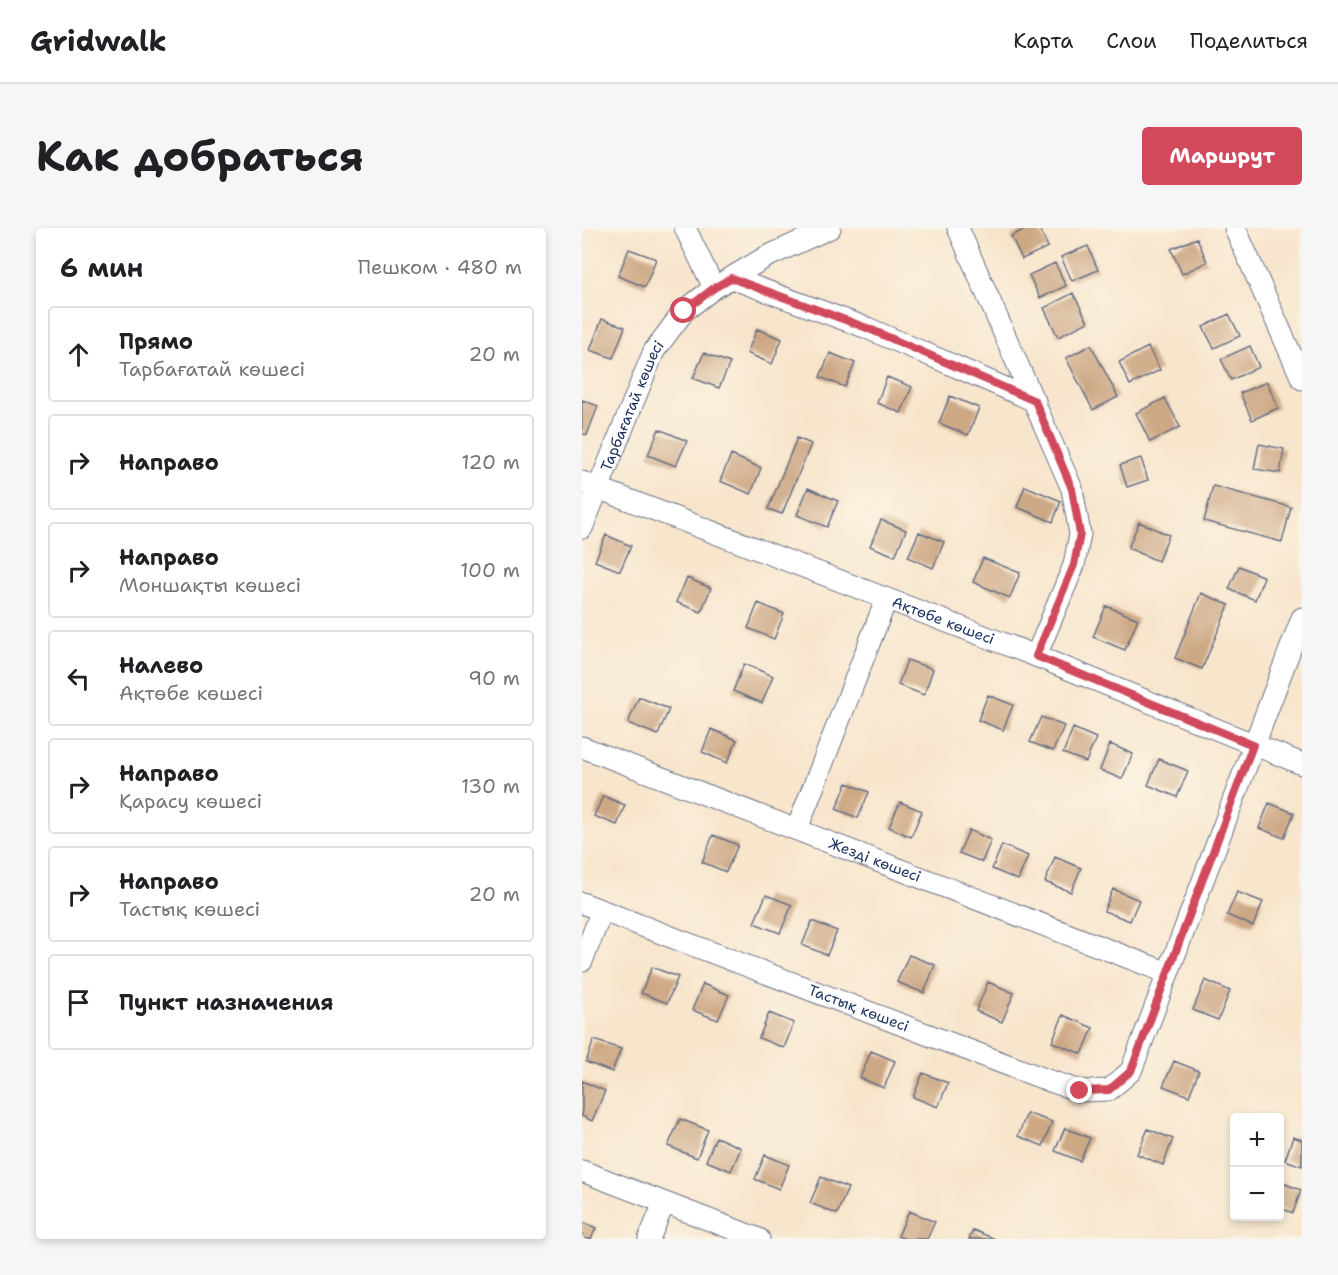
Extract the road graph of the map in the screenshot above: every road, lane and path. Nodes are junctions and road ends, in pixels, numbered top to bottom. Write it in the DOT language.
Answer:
graph roads {
  1 [pos="686,228"];
  2 [pos="830,228"];
  3 [pos="958,228"];
  4 [pos="1235,228"];
  5 [pos="722,283"];
  6 [pos="1302,379"];
  7 [pos="1035,401"];
  8 [pos="590,485"];
  9 [pos="582,528"];
  10 [pos="886,600"];
  11 [pos="1302,618"];
  12 [pos="1036,656"];
  13 [pos="1253,745"];
  14 [pos="582,747"];
  15 [pos="1302,764"];
  16 [pos="797,829"];
  17 [pos="582,903"];
  18 [pos="602,910"];
  19 [pos="582,961"];
  20 [pos="1167,974"];
  21 [pos="582,1171"];
  22 [pos="664,1203"];
  23 [pos="649,1239"];
  24 [pos="759,1239"];
  1 -- 5 [label="street"];
  2 -- 5 [label="street, Тарбағатай көшесі"];
  3 -- 7 [label="street"];
  4 -- 6 [label="street"];
  5 -- 7 [label="street"];
  5 -- 8 [label="street, Тарбағатай көшесі"];
  7 -- 12 [label="street"];
  8 -- 9 [label="street, Тарбағатай көшесі"];
  8 -- 10 [label="street, Ақтөбе көшесі"];
  10 -- 12 [label="street, Ақтөбе көшесі"];
  10 -- 16 [label="street"];
  11 -- 13 [label="street"];
  12 -- 13 [label="street, Ақтөбе көшесі"];
  13 -- 15 [label="street, Ақтөбе көшесі"];
  13 -- 20 [label="street"];
  14 -- 16 [label="street, Жезді көшесі"];
  16 -- 20 [label="street, Жезді көшесі"];
  17 -- 18 [label="street, Тастық көшесі"];
  18 -- 19 [label="street"];
  18 -- 20 [label="street, Тастық көшесі"];
  21 -- 22 [label="street"];
  22 -- 23 [label="street"];
  22 -- 24 [label="street"];
}
